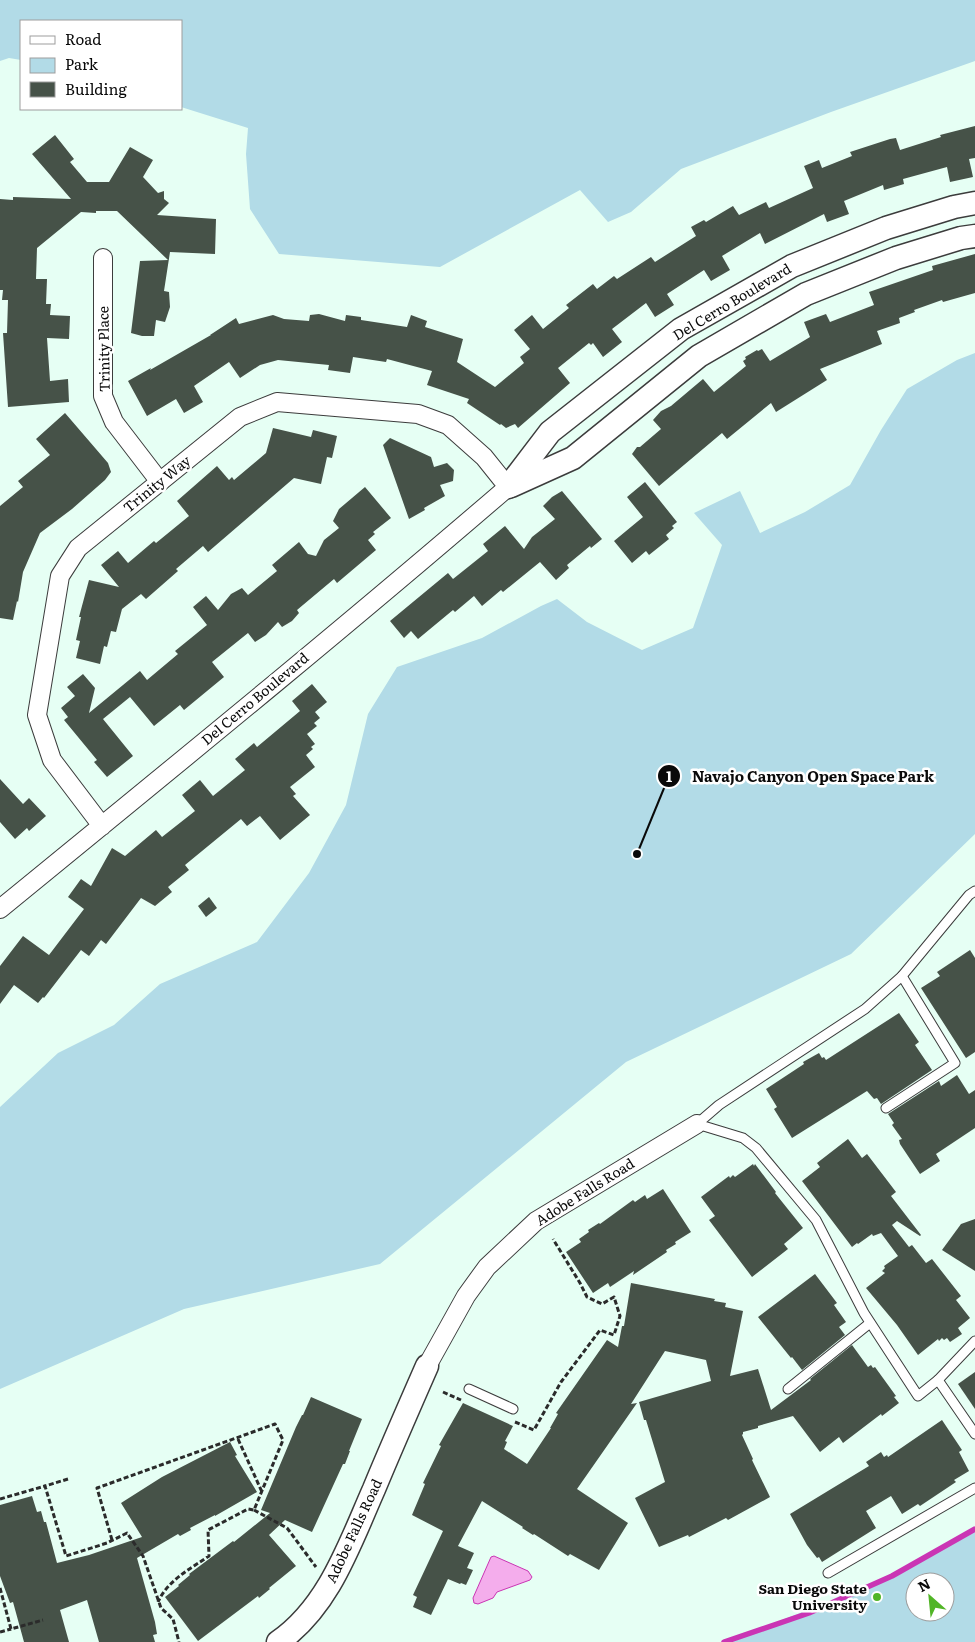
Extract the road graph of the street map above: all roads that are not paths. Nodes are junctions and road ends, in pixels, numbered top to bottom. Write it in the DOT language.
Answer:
graph roads {
  1 [pos="975,203"];
  2 [pos="975,236"];
  3 [pos="104,258"];
  4 [pos="160,482"];
  5 [pos="508,487"];
  6 [pos="102,826"];
  7 [pos="975,891"];
  8 [pos="0,909"];
  9 [pos="902,976"];
  10 [pos="886,1108"];
  11 [pos="697,1124"];
  12 [pos="870,1324"];
  13 [pos="975,1341"];
  14 [pos="427,1366"];
  15 [pos="938,1380"];
  16 [pos="469,1389"];
  17 [pos="788,1389"];
  18 [pos="513,1409"];
  19 [pos="975,1434"];
  20 [pos="975,1488"];
  21 [pos="828,1573"];
  22 [pos="278,1642"];
  1 -- 5 [label="street, Del Cerro Boulevard"];
  2 -- 5 [label="street, Del Cerro Boulevard"];
  3 -- 4 [label="street, Trinity Place"];
  4 -- 5 [label="street, Trinity Way"];
  4 -- 6 [label="street, Trinity Way"];
  5 -- 6 [label="street, Del Cerro Boulevard"];
  6 -- 8 [label="street, Del Cerro Boulevard"];
  7 -- 9 [label="lane, Adobe Falls Road"];
  9 -- 10 [label="lane"];
  9 -- 11 [label="lane, Adobe Falls Road"];
  11 -- 12 [label="lane"];
  11 -- 14 [label="street, Adobe Falls Road"];
  12 -- 15 [label="lane"];
  12 -- 17 [label="lane"];
  13 -- 15 [label="lane"];
  14 -- 22 [label="street, Adobe Falls Road"];
  15 -- 19 [label="lane"];
  16 -- 18 [label="lane"];
  20 -- 21 [label="lane"];
}
